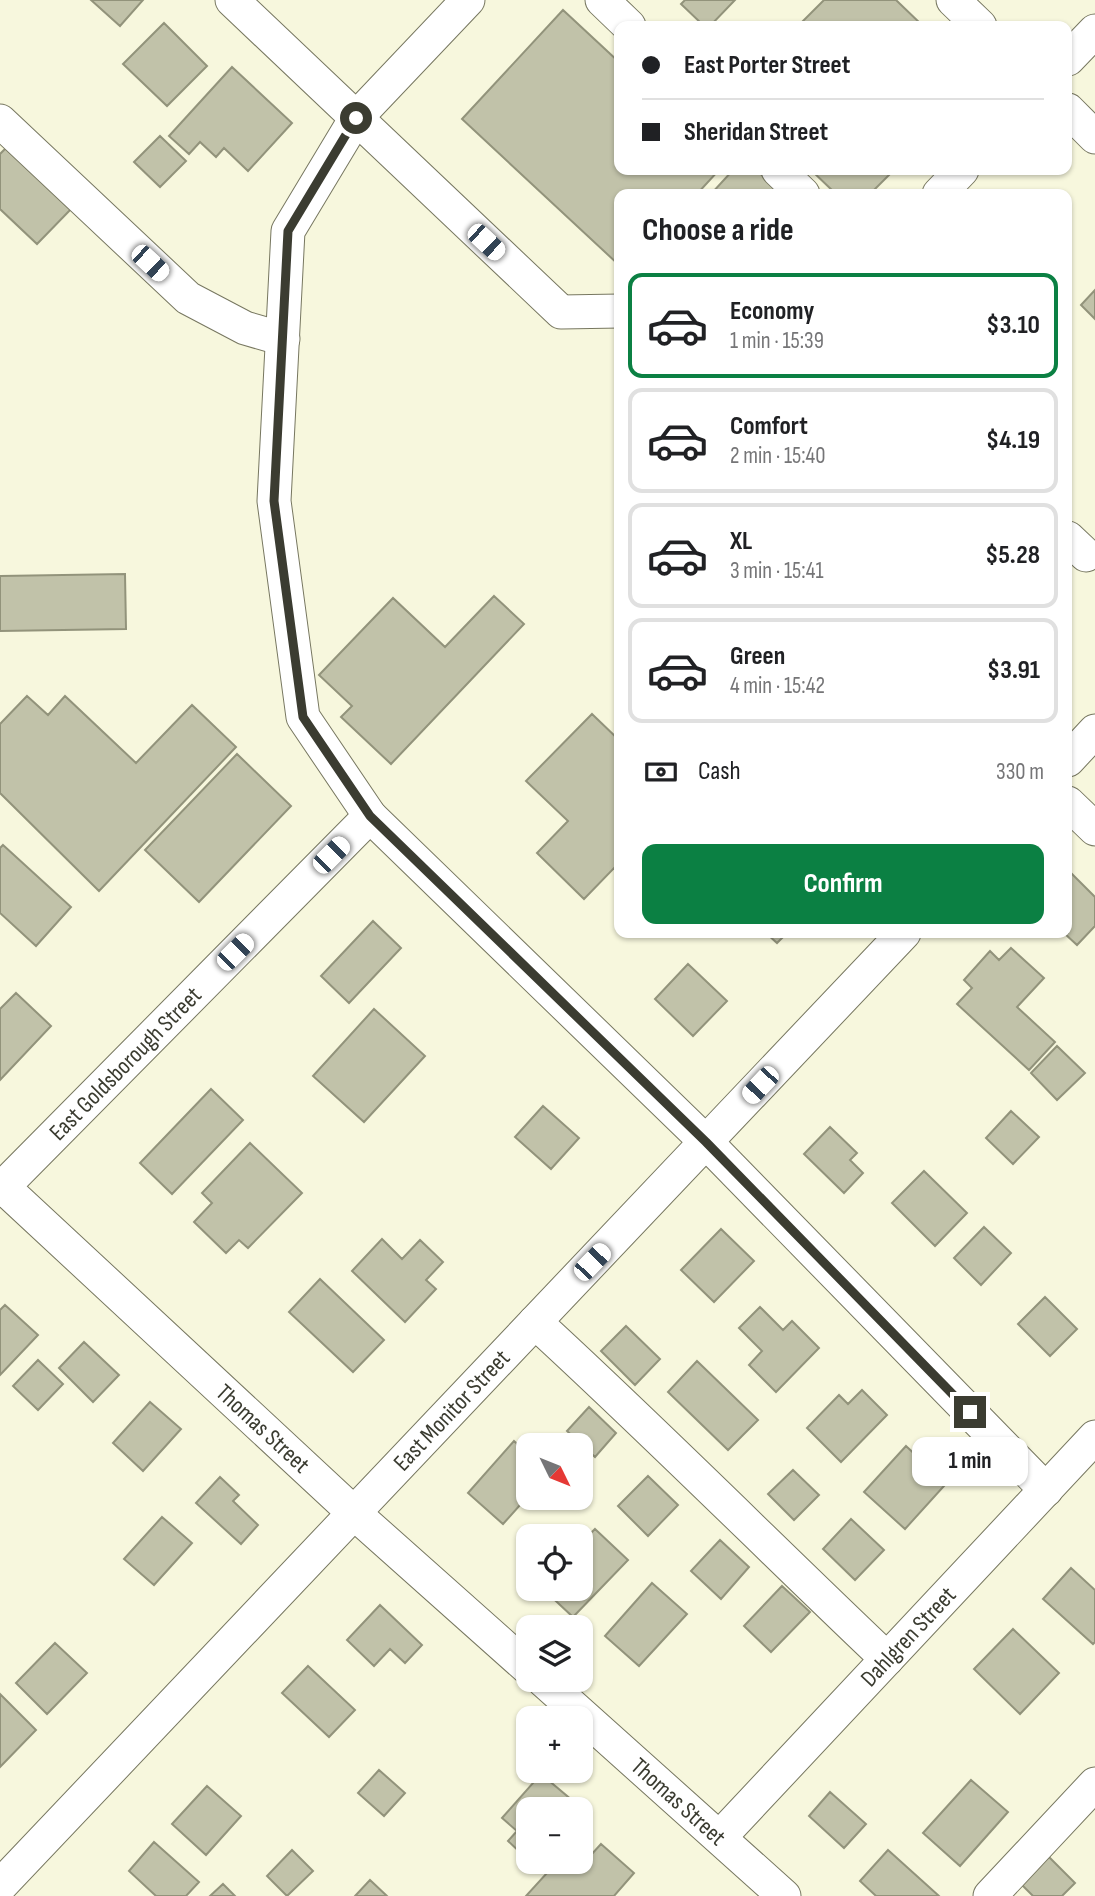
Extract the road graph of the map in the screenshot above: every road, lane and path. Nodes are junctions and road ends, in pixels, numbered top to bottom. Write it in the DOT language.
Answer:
graph roads {
  1 [pos="232,0"];
  2 [pos="468,0"];
  3 [pos="601,0"];
  4 [pos="953,0"];
  5 [pos="624,21"];
  6 [pos="975,21"];
  7 [pos="1095,31"];
  8 [pos="1072,56"];
  9 [pos="1072,114"];
  10 [pos="356,118"];
  11 [pos="0,121"];
  12 [pos="1095,137"];
  13 [pos="783,175"];
  14 [pos="957,175"];
  15 [pos="798,189"];
  16 [pos="944,189"];
  17 [pos="614,311"];
  18 [pos="283,339"];
  19 [pos="1095,731"];
  20 [pos="1072,756"];
  21 [pos="1072,807"];
  22 [pos="370,816"];
  23 [pos="1095,829"];
  24 [pos="899,938"];
  25 [pos="706,1142"];
  26 [pos="1,1187"];
  27 [pos="535,1322"];
  28 [pos="1095,1437"];
  29 [pos="1046,1490"];
  30 [pos="354,1513"];
  31 [pos="516,1657"];
  32 [pos="887,1659"];
  33 [pos="556,1692"];
  34 [pos="1095,1784"];
  35 [pos="720,1837"];
  36 [pos="5,1872"];
  37 [pos="784,1896"];
  38 [pos="990,1896"];
  1 -- 10 [label="street"];
  2 -- 10 [label="street"];
  3 -- 5 [label="street"];
  4 -- 6 [label="street"];
  7 -- 8 [label="street"];
  9 -- 12 [label="street"];
  10 -- 17 [label="street"];
  10 -- 18 [label="street"];
  11 -- 18 [label="street"];
  13 -- 15 [label="street"];
  14 -- 16 [label="street"];
  18 -- 22 [label="street"];
  19 -- 20 [label="street"];
  21 -- 23 [label="street"];
  22 -- 25 [label="street"];
  22 -- 26 [label="street, East Goldsborough Street"];
  24 -- 25 [label="street, East Monitor Street"];
  25 -- 27 [label="street, East Monitor Street"];
  25 -- 29 [label="street"];
  26 -- 30 [label="street, Thomas Street"];
  27 -- 30 [label="street, East Monitor Street"];
  27 -- 32 [label="street"];
  28 -- 29 [label="street, Dahlgren Street"];
  29 -- 32 [label="street, Dahlgren Street"];
  30 -- 31 [label="street, Thomas Street"];
  30 -- 36 [label="street, East Monitor Street"];
  32 -- 35 [label="street, Dahlgren Street"];
  33 -- 35 [label="street, Thomas Street"];
  34 -- 38 [label="street"];
  35 -- 37 [label="street, Thomas Street"];
}
